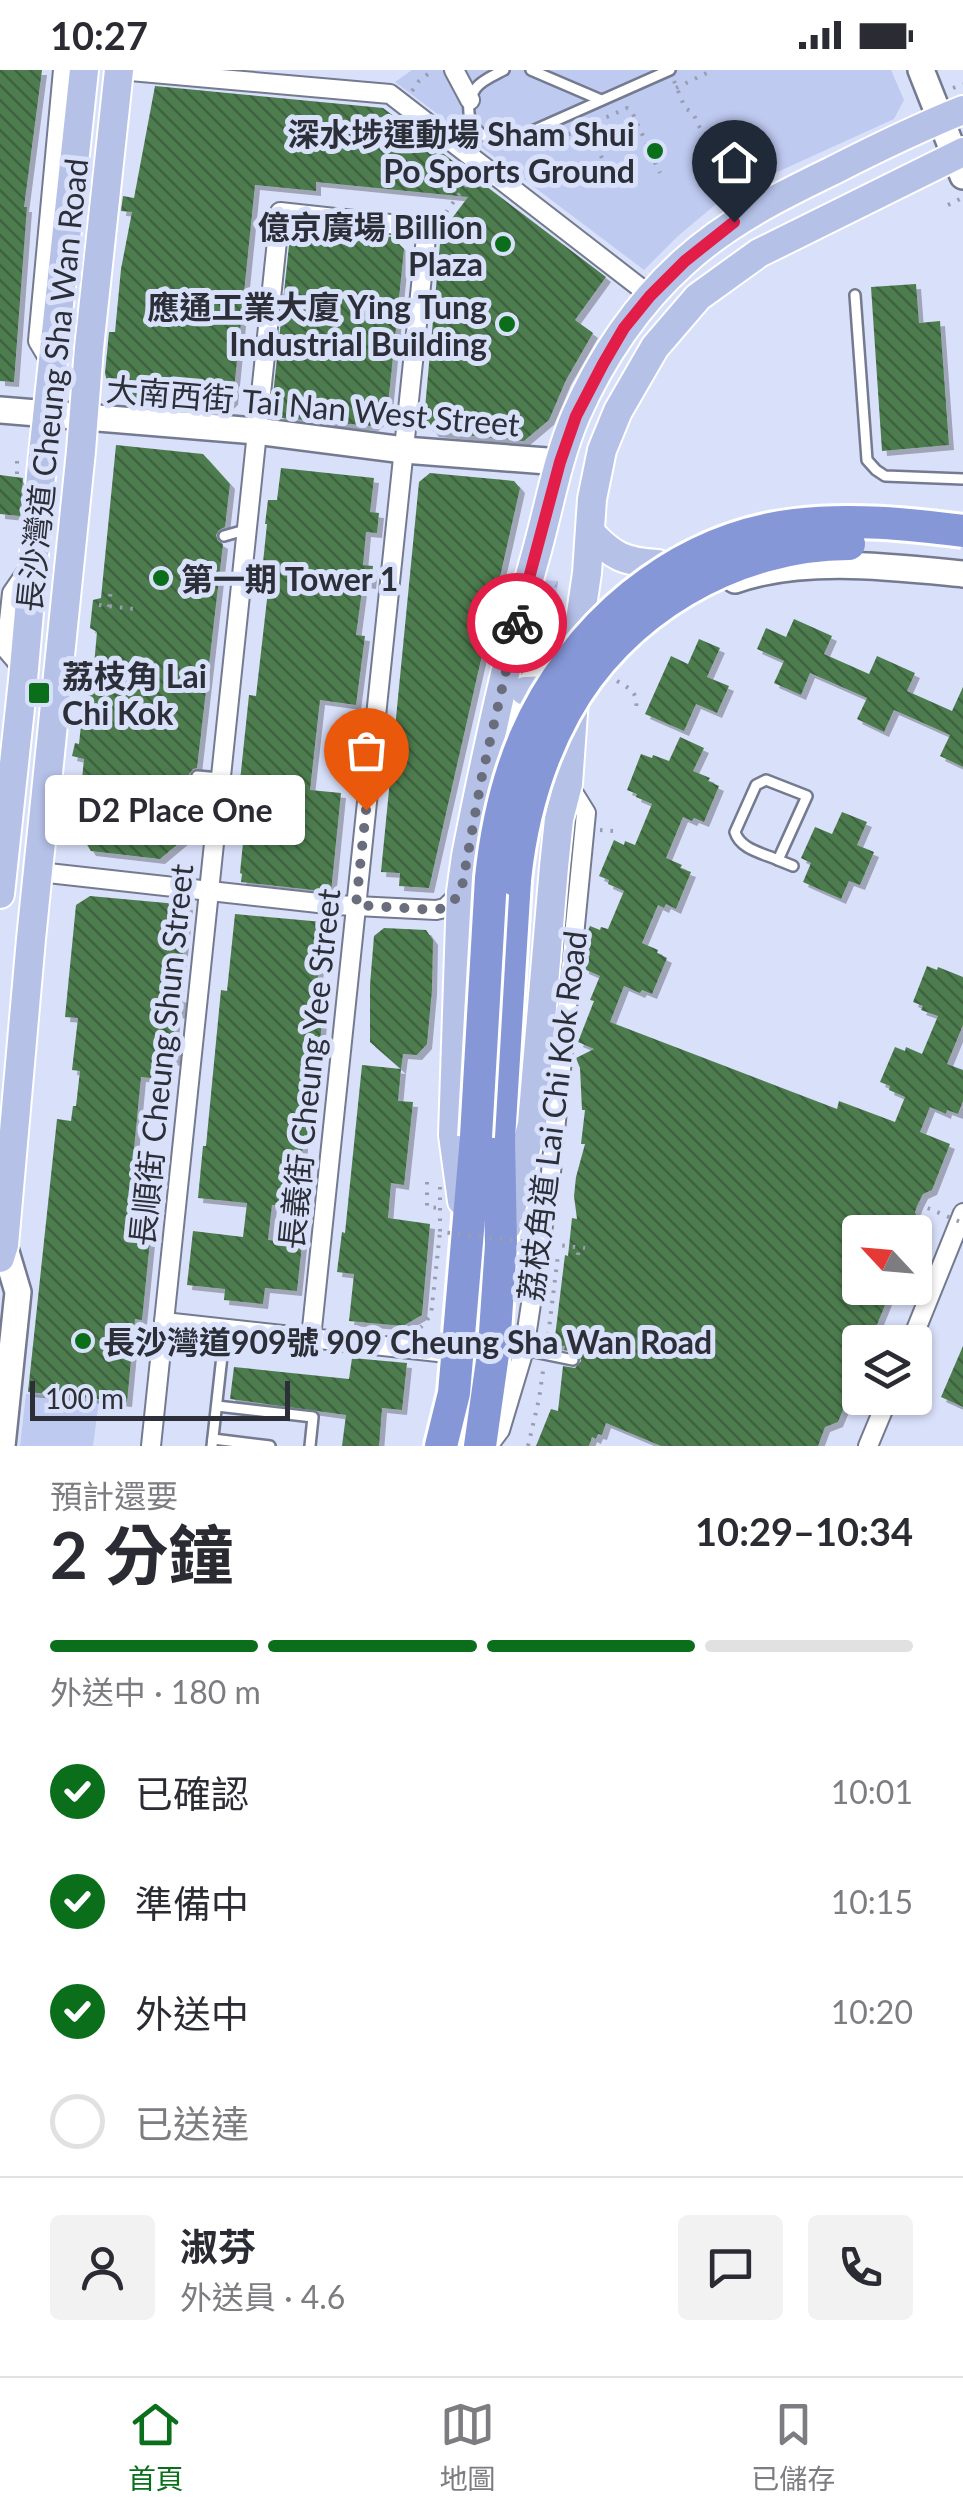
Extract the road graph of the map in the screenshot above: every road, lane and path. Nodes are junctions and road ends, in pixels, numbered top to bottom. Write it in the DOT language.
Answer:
graph roads {
  1 [pos="63,70"];
  2 [pos="84,70"];
  3 [pos="119,70"];
  4 [pos="434,70"];
  5 [pos="454,70"];
  6 [pos="504,70"];
  7 [pos="531,70"];
  8 [pos="670,70"];
  9 [pos="713,70"];
  10 [pos="921,70"];
  11 [pos="676,88"];
  12 [pos="470,100"];
  13 [pos="601,100"];
  14 [pos="403,103"];
  15 [pos="952,114"];
  16 [pos="588,125"];
  17 [pos="548,143"];
  18 [pos="961,161"];
  19 [pos="481,164"];
  20 [pos="660,173"];
  21 [pos="725,182"];
  22 [pos="614,187"];
  23 [pos="963,198"];
  24 [pos="948,205"];
  25 [pos="438,224"];
  26 [pos="856,295"];
  27 [pos="650,296"];
  28 [pos="54,366"];
  29 [pos="0,410"];
  30 [pos="48,414"];
  31 [pos="84,416"];
  32 [pos="256,431"];
  33 [pos="404,450"];
  34 [pos="602,450"];
  35 [pos="17,460"];
  36 [pos="560,462"];
  37 [pos="17,478"];
  38 [pos="963,479"];
  39 [pos="963,523"];
  40 [pos="246,529"];
  41 [pos="590,532"];
  42 [pos="963,532"];
  43 [pos="224,536"];
  44 [pos="963,552"];
  45 [pos="658,564"];
  46 [pos="963,574"];
  47 [pos="111,588"];
  48 [pos="99,606"];
  49 [pos="109,607"];
  50 [pos="134,609"];
  51 [pos="579,626"];
  52 [pos="614,679"];
  53 [pos="525,691"];
  54 [pos="572,710"];
  55 [pos="636,710"];
  56 [pos="486,758"];
  57 [pos="7,761"];
  58 [pos="196,776"];
  59 [pos="220,778"];
  60 [pos="568,784"];
  61 [pos="600,830"];
  62 [pos="614,831"];
  63 [pos="778,860"];
  64 [pos="793,866"];
  65 [pos="39,872"];
  66 [pos="208,891"];
  67 [pos="461,892"];
  68 [pos="0,894"];
  69 [pos="356,905"];
  70 [pos="487,1138"];
  71 [pos="427,1182"];
  72 [pos="440,1186"];
  73 [pos="918,1204"];
  74 [pos="440,1208"];
  75 [pos="963,1214"];
  76 [pos="963,1223"];
  77 [pos="453,1230"];
  78 [pos="502,1245"];
  79 [pos="2,1252"];
  80 [pos="578,1255"];
  81 [pos="164,1322"];
  82 [pos="918,1325"];
  83 [pos="225,1328"];
  84 [pos="405,1332"];
  85 [pos="311,1338"];
  86 [pos="524,1350"];
  87 [pos="456,1354"];
  88 [pos="573,1360"];
  89 [pos="217,1406"];
  90 [pos="881,1415"];
  91 [pos="213,1442"];
  92 [pos="2,1446"];
  93 [pos="150,1446"];
  94 [pos="270,1446"];
  95 [pos="310,1446"];
  96 [pos="441,1446"];
  97 [pos="480,1446"];
  98 [pos="488,1446"];
  99 [pos="868,1446"];
  1 -- 28 [label="street, 長沙灣道 Cheung Sha Wan Road"];
  2 -- 28 [label="main road, 長沙灣道 Cheung Sha Wan Road"];
  3 -- 14 [label="street"];
  3 -- 31 [label="main road, 長沙灣道 Cheung Sha Wan Road"];
  4 -- 14 [label="path"];
  5 -- 12 [label="street"];
  6 -- 12 [label="lane"];
  7 -- 13 [label="lane"];
  8 -- 11 [label="path"];
  8 -- 13 [label="lane"];
  9 -- 11 [label="path"];
  10 -- 15 [label="street"];
  11 -- 21 [label="path"];
  12 -- 13 [label="lane"];
  14 -- 19 [label="street"];
  15 -- 18 [label="street"];
  15 -- 27 [label="main road"];
  16 -- 17 [label="path"];
  16 -- 20 [label="path"];
  16 -- 22 [label="path"];
  18 -- 34 [label="main road, 荔枝角道 Lai Chi Kok Road"];
  19 -- 25 [label="path"];
  19 -- 27 [label="street"];
  23 -- 24 [label="path"];
  26 -- 38 [label="lane"];
  27 -- 36 [label="main road"];
  28 -- 30 [label="main road, 長沙灣道 Cheung Sha Wan Road"];
  29 -- 30 [label="street, 大南西街 Tai Nan West Street"];
  30 -- 31 [label="street, 大南西街 Tai Nan West Street"];
  30 -- 57 [label="main road, 長沙灣道 Cheung Sha Wan Road"];
  31 -- 32 [label="street, 大南西街 Tai Nan West Street"];
  31 -- 65 [label="main road, 長沙灣道 Cheung Sha Wan Road"];
  32 -- 33 [label="street, 大南西街 Tai Nan West Street"];
  32 -- 33 [label="street, 長義街 Cheung Yee Street"];
  32 -- 40 [label="street, 長順街 Cheung Shun Street"];
  33 -- 36 [label="street, 大南西街 Tai Nan West Street"];
  33 -- 69 [label="street, 長義街 Cheung Yee Street"];
  34 -- 36 [label="main road"];
  34 -- 41 [label="main road, 荔枝角道 Lai Chi Kok Road"];
  35 -- 37 [label="path"];
  36 -- 56 [label="main road"];
  39 -- 45 [label="street"];
  40 -- 43 [label="lane"];
  40 -- 59 [label="street, 長順街 Cheung Shun Street"];
  41 -- 45 [label="main road"];
  41 -- 51 [label="main road, 荔枝角道 Lai Chi Kok Road"];
  42 -- 70 [label="highway, bridge"];
  44 -- 70 [label="highway, bridge"];
  45 -- 51 [label="street"];
  46 -- 54 [label="street"];
  47 -- 49 [label="path"];
  48 -- 49 [label="path"];
  49 -- 50 [label="path"];
  51 -- 53 [label="street"];
  51 -- 54 [label="main road, 荔枝角道 Lai Chi Kok Road"];
  52 -- 55 [label="path"];
  53 -- 54 [label="main road"];
  53 -- 56 [label="street"];
  54 -- 60 [label="main road, 荔枝角道 Lai Chi Kok Road"];
  56 -- 67 [label="main road"];
  57 -- 68 [label="main road, 長沙灣道 Cheung Sha Wan Road"];
  58 -- 59 [label="lane"];
  59 -- 66 [label="street, 長順街 Cheung Shun Street"];
  60 -- 78 [label="main road, 荔枝角道 Lai Chi Kok Road"];
  60 -- 86 [label="street, 荔枝角道 Lai Chi Kok Road"];
  61 -- 62 [label="path"];
  63 -- 63 [label="lane"];
  63 -- 64 [label="lane"];
  65 -- 66 [label="street"];
  65 -- 79 [label="main road, 長沙灣道 Cheung Sha Wan Road"];
  66 -- 69 [label="street"];
  66 -- 81 [label="street, 長順街 Cheung Shun Street"];
  67 -- 69 [label="street"];
  67 -- 77 [label="main road"];
  69 -- 85 [label="street, 長義街 Cheung Yee Street"];
  70 -- 77 [label="highway"];
  70 -- 78 [label="highway"];
  71 -- 74 [label="path, bridge"];
  72 -- 74 [label="path, bridge"];
  73 -- 76 [label="path, bridge"];
  74 -- 77 [label="path, bridge"];
  75 -- 82 [label="street"];
  77 -- 80 [label="path, bridge"];
  77 -- 84 [label="path"];
  77 -- 87 [label="highway"];
  78 -- 97 [label="highway, 荔枝角道 Lai Chi Kok Road"];
  79 -- 92 [label="street, 長沙灣道 Cheung Sha Wan Road"];
  81 -- 83 [label="street"];
  81 -- 93 [label="street, 長順街 Cheung Shun Street"];
  83 -- 85 [label="street"];
  83 -- 89 [label="lane"];
  85 -- 87 [label="street"];
  86 -- 88 [label="lane"];
  86 -- 98 [label="street, 荔枝角道 Lai Chi Kok Road"];
  87 -- 96 [label="highway"];
  89 -- 91 [label="lane"];
  89 -- 95 [label="lane"];
  90 -- 99 [label="street"];
  91 -- 94 [label="lane"];
}
